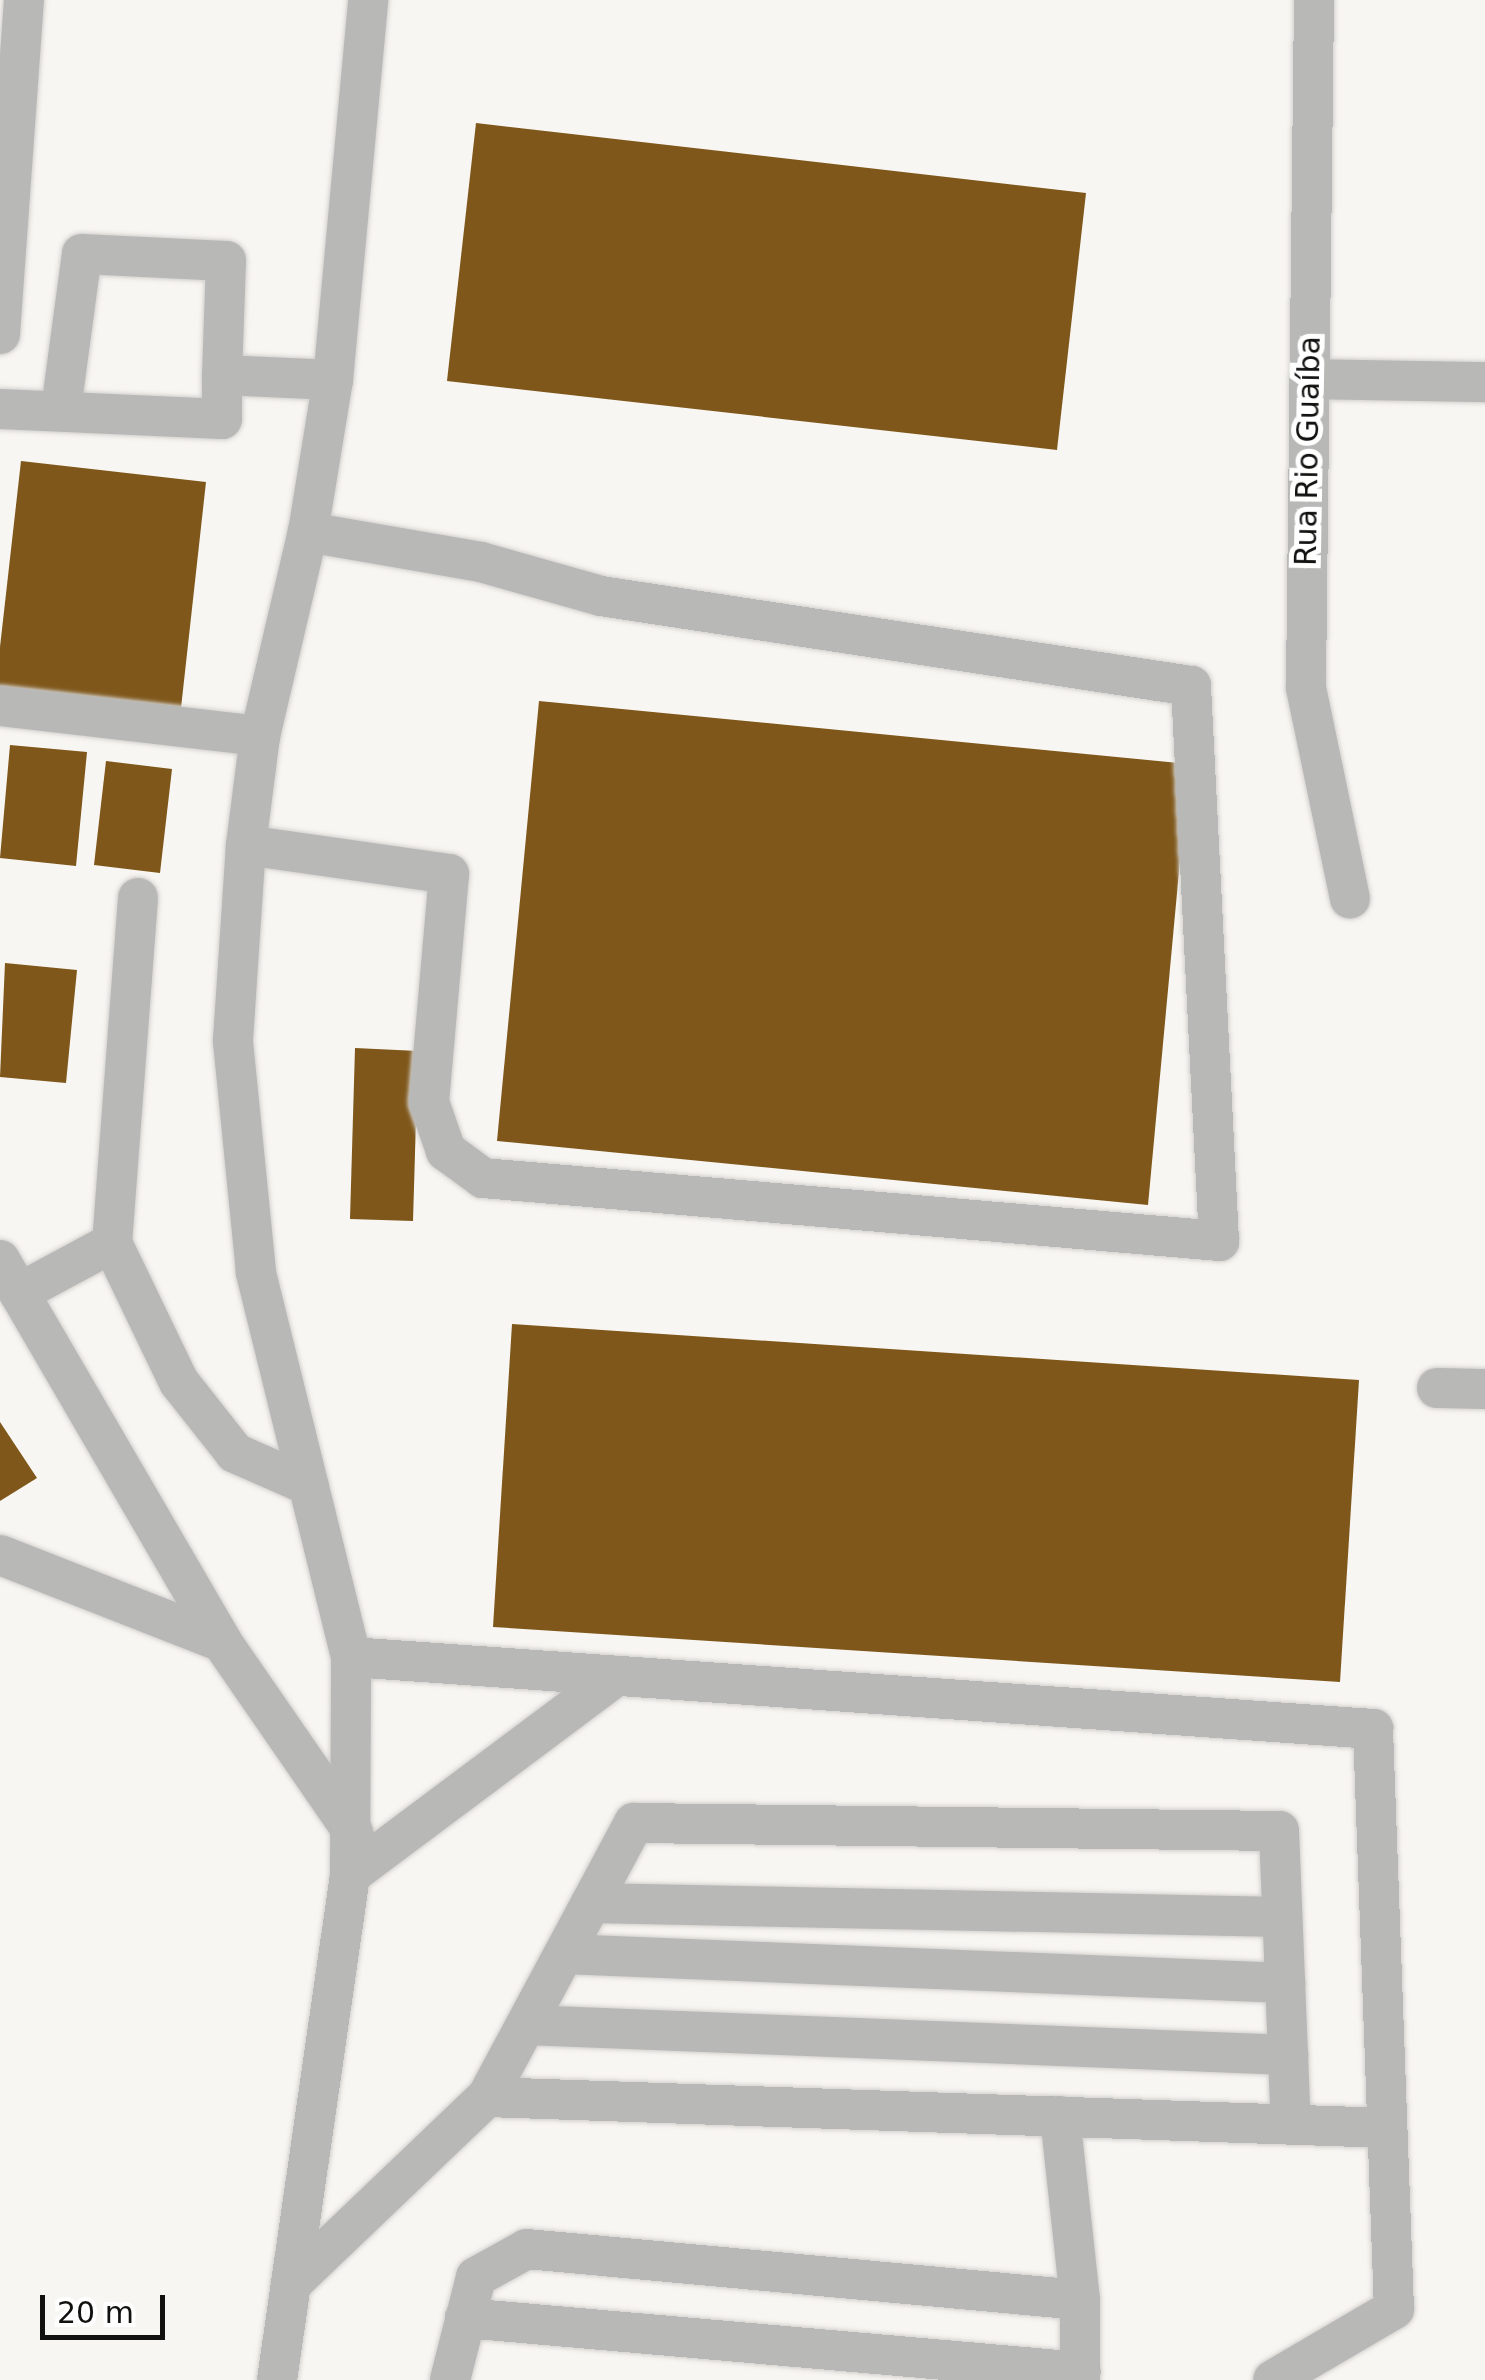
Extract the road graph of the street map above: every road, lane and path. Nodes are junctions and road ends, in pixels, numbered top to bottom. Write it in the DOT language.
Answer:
graph roads {
  1 [pos="24,0"];
  2 [pos="368,0"];
  3 [pos="1314,0"];
  4 [pos="3,260"];
  5 [pos="0,334"];
  6 [pos="222,375"];
  7 [pos="1309,379"];
  8 [pos="333,380"];
  9 [pos="1485,382"];
  10 [pos="0,409"];
  11 [pos="61,409"];
  12 [pos="308,532"];
  13 [pos="0,706"];
  14 [pos="260,736"];
  15 [pos="246,844"];
  16 [pos="138,898"];
  17 [pos="1350,898"];
  18 [pos="112,1244"];
  19 [pos="10,1277"];
  20 [pos="1437,1388"];
  21 [pos="1485,1389"];
  22 [pos="308,1485"];
  23 [pos="0,1555"];
  24 [pos="222,1642"];
  25 [pos="351,1657"];
  26 [pos="616,1676"];
  27 [pos="353,1832"];
  28 [pos="350,1876"];
  29 [pos="591,1902"];
  30 [pos="1282,1917"];
  31 [pos="564,1954"];
  32 [pos="1285,1983"];
  33 [pos="526,2025"];
  34 [pos="1288,2055"];
  35 [pos="486,2097"];
  36 [pos="1060,2116"];
  37 [pos="1291,2124"];
  38 [pos="1386,2128"];
  39 [pos="291,2284"];
  40 [pos="1080,2300"];
  41 [pos="464,2318"];
  42 [pos="1081,2376"];
  43 [pos="277,2380"];
  44 [pos="450,2380"];
  45 [pos="1273,2380"];
  1 -- 4 [label="street"];
  2 -- 8 [label="street"];
  3 -- 7 [label="street, Rua Rio Guaíba"];
  4 -- 5 [label="street"];
  6 -- 8 [label="street"];
  6 -- 11 [label="street"];
  6 -- 11 [label="street"];
  7 -- 9 [label="street"];
  7 -- 17 [label="street, Rua Rio Guaíba"];
  8 -- 12 [label="street"];
  10 -- 11 [label="street"];
  12 -- 14 [label="street"];
  12 -- 15 [label="street"];
  13 -- 14 [label="street"];
  14 -- 15 [label="street"];
  15 -- 22 [label="street"];
  16 -- 18 [label="street"];
  18 -- 19 [label="street"];
  18 -- 22 [label="street"];
  19 -- 24 [label="street"];
  20 -- 21 [label="street"];
  22 -- 25 [label="street"];
  23 -- 24 [label="street"];
  24 -- 27 [label="street"];
  25 -- 26 [label="street"];
  25 -- 27 [label="street"];
  26 -- 28 [label="street"];
  26 -- 38 [label="street"];
  27 -- 28 [label="street"];
  28 -- 39 [label="street"];
  29 -- 30 [label="street"];
  29 -- 30 [label="street"];
  29 -- 31 [label="street"];
  30 -- 32 [label="street"];
  31 -- 32 [label="street"];
  31 -- 33 [label="street"];
  32 -- 34 [label="street"];
  33 -- 34 [label="street"];
  33 -- 35 [label="street"];
  34 -- 37 [label="street"];
  35 -- 36 [label="street"];
  35 -- 39 [label="street"];
  36 -- 37 [label="street"];
  36 -- 40 [label="street"];
  37 -- 38 [label="street"];
  38 -- 45 [label="street"];
  39 -- 43 [label="street"];
  40 -- 41 [label="street"];
  40 -- 42 [label="street"];
  41 -- 42 [label="street"];
  41 -- 44 [label="street"];
}
